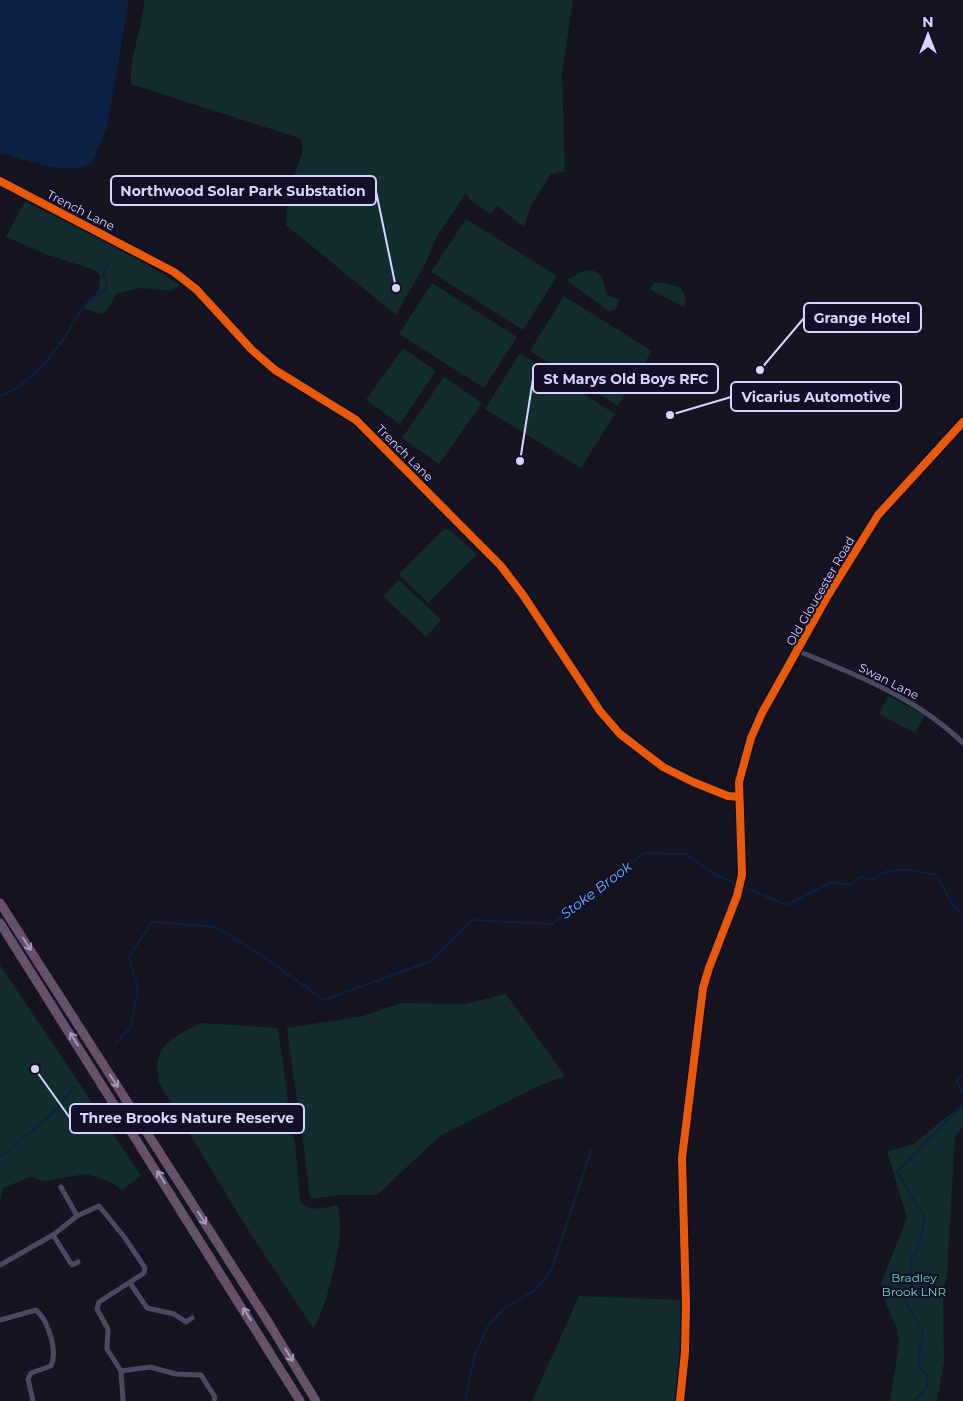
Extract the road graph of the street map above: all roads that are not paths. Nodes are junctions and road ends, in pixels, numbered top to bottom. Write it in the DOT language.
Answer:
graph roads {
  1 [pos="0,181"];
  2 [pos="963,422"];
  3 [pos="798,650"];
  4 [pos="963,743"];
  5 [pos="739,797"];
  6 [pos="0,903"];
  7 [pos="0,923"];
  8 [pos="61,1187"];
  9 [pos="77,1216"];
  10 [pos="53,1235"];
  11 [pos="78,1262"];
  12 [pos="0,1265"];
  13 [pos="130,1283"];
  14 [pos="192,1318"];
  15 [pos="0,1320"];
  16 [pos="121,1371"];
  17 [pos="33,1401"];
  18 [pos="123,1401"];
  19 [pos="214,1401"];
  20 [pos="300,1401"];
  21 [pos="316,1401"];
  22 [pos="680,1401"];
  1 -- 5 [label="main road, Trench Lane"];
  2 -- 3 [label="main road, Old Gloucester Road"];
  3 -- 4 [label="street, Swan Lane"];
  3 -- 5 [label="main road, Old Gloucester Road"];
  5 -- 22 [label="main road, Old Gloucester Road"];
  6 -- 21 [label="highway, one-way"];
  20 -- 7 [label="highway, one-way"];
  8 -- 9 [label="street"];
  9 -- 10 [label="street"];
  9 -- 13 [label="street"];
  10 -- 11 [label="street"];
  10 -- 12 [label="street"];
  13 -- 14 [label="street"];
  13 -- 16 [label="street"];
  15 -- 17 [label="street"];
  16 -- 18 [label="street"];
  16 -- 19 [label="street"];
}
